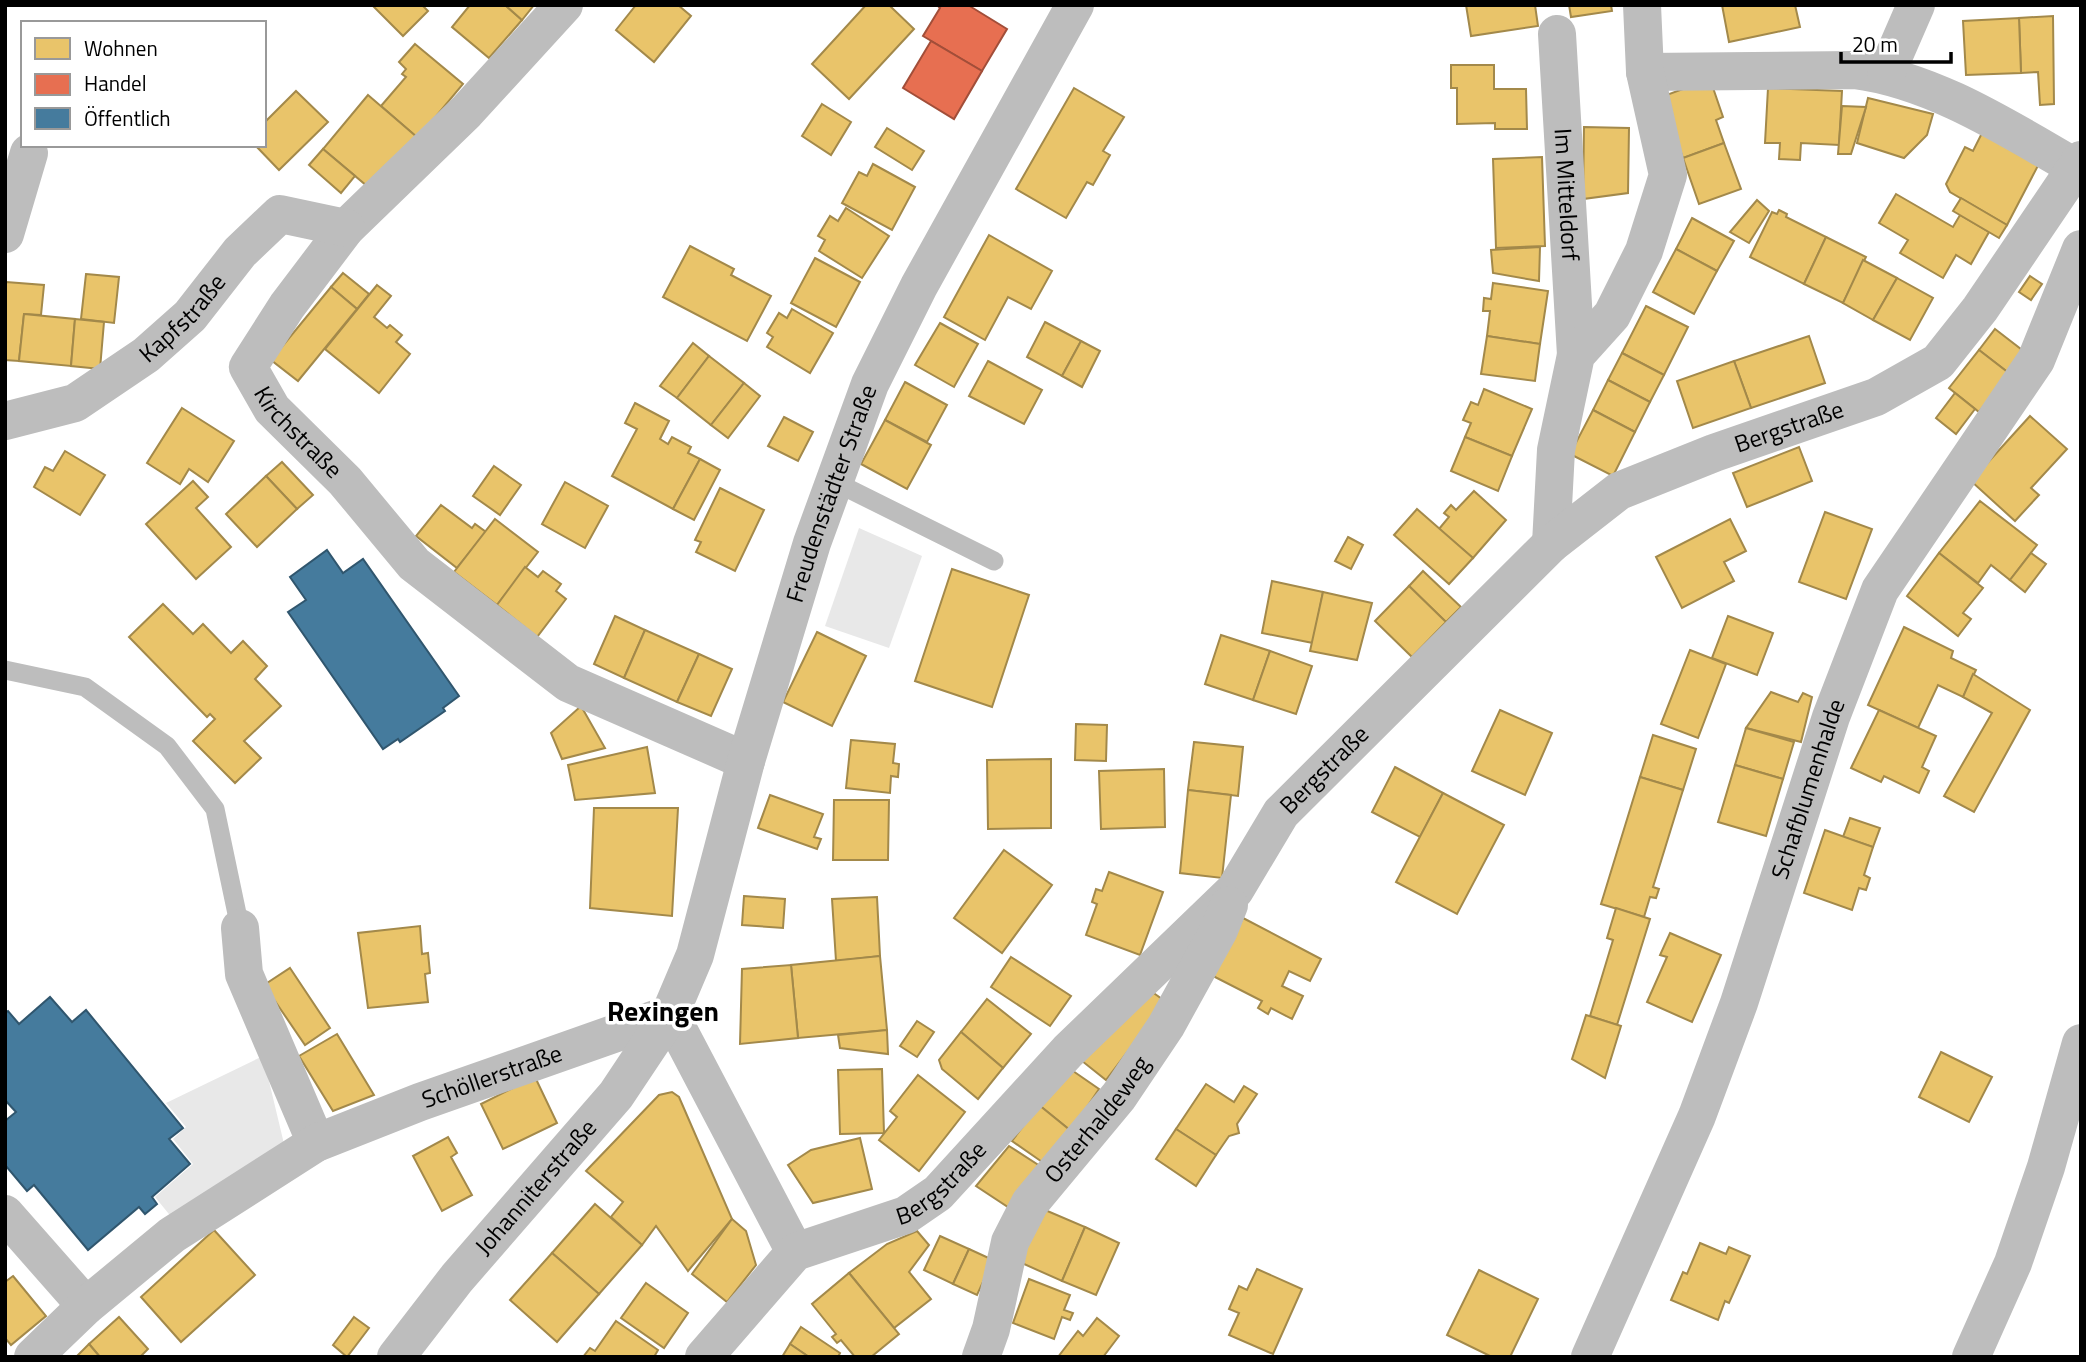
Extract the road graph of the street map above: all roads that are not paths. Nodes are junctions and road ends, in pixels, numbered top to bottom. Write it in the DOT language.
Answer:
graph roads {
  1 [pos="564,5"];
  2 [pos="1075,5"];
  3 [pos="1642,5"];
  4 [pos="1916,5"];
  5 [pos="1557,34"];
  6 [pos="1645,72"];
  7 [pos="1886,74"];
  8 [pos="29,153"];
  9 [pos="2078,164"];
  10 [pos="346,228"];
  11 [pos="5,234"];
  12 [pos="2081,249"];
  13 [pos="1576,355"];
  14 [pos="5,421"];
  15 [pos="835,482"];
  16 [pos="1551,544"];
  17 [pos="993,561"];
  18 [pos="5,670"];
  19 [pos="746,761"];
  20 [pos="1235,890"];
  21 [pos="240,928"];
  22 [pos="670,1014"];
  23 [pos="2081,1043"];
  24 [pos="316,1143"];
  25 [pos="5,1214"];
  26 [pos="795,1252"];
  27 [pos="86,1306"];
  28 [pos="33,1357"];
  29 [pos="396,1357"];
  30 [pos="704,1357"];
  31 [pos="981,1357"];
  32 [pos="1590,1357"];
  33 [pos="1971,1357"];
  1 -- 10 [label="street, Kirchstraße"];
  2 -- 15 [label="street, Freudenstädter Straße"];
  3 -- 6 [label="street"];
  4 -- 7 [label="street"];
  5 -- 13 [label="street, Im Mitteldorf"];
  6 -- 7 [label="street"];
  6 -- 13 [label="street"];
  7 -- 9 [label="street"];
  8 -- 11 [label="street"];
  9 -- 16 [label="street, Bergstraße"];
  10 -- 14 [label="street, Kapfstraße"];
  10 -- 19 [label="street, Kirchstraße"];
  12 -- 32 [label="street, Schafblumenhalde"];
  13 -- 16 [label="street, Im Mitteldorf"];
  15 -- 17 [label="lane"];
  15 -- 19 [label="street, Freudenstädter Straße"];
  16 -- 20 [label="street, Bergstraße"];
  18 -- 21 [label="lane"];
  19 -- 22 [label="street, Freudenstädter Straße"];
  20 -- 26 [label="street, Bergstraße"];
  20 -- 31 [label="street, Osterhaldeweg"];
  21 -- 24 [label="street"];
  22 -- 24 [label="street, Schöllerstraße"];
  22 -- 26 [label="street"];
  22 -- 29 [label="street, Johanniterstraße"];
  23 -- 33 [label="street"];
  24 -- 27 [label="street, Schöllerstraße"];
  25 -- 27 [label="street"];
  26 -- 30 [label="street"];
  27 -- 28 [label="street, Schöllerstraße"];
}
